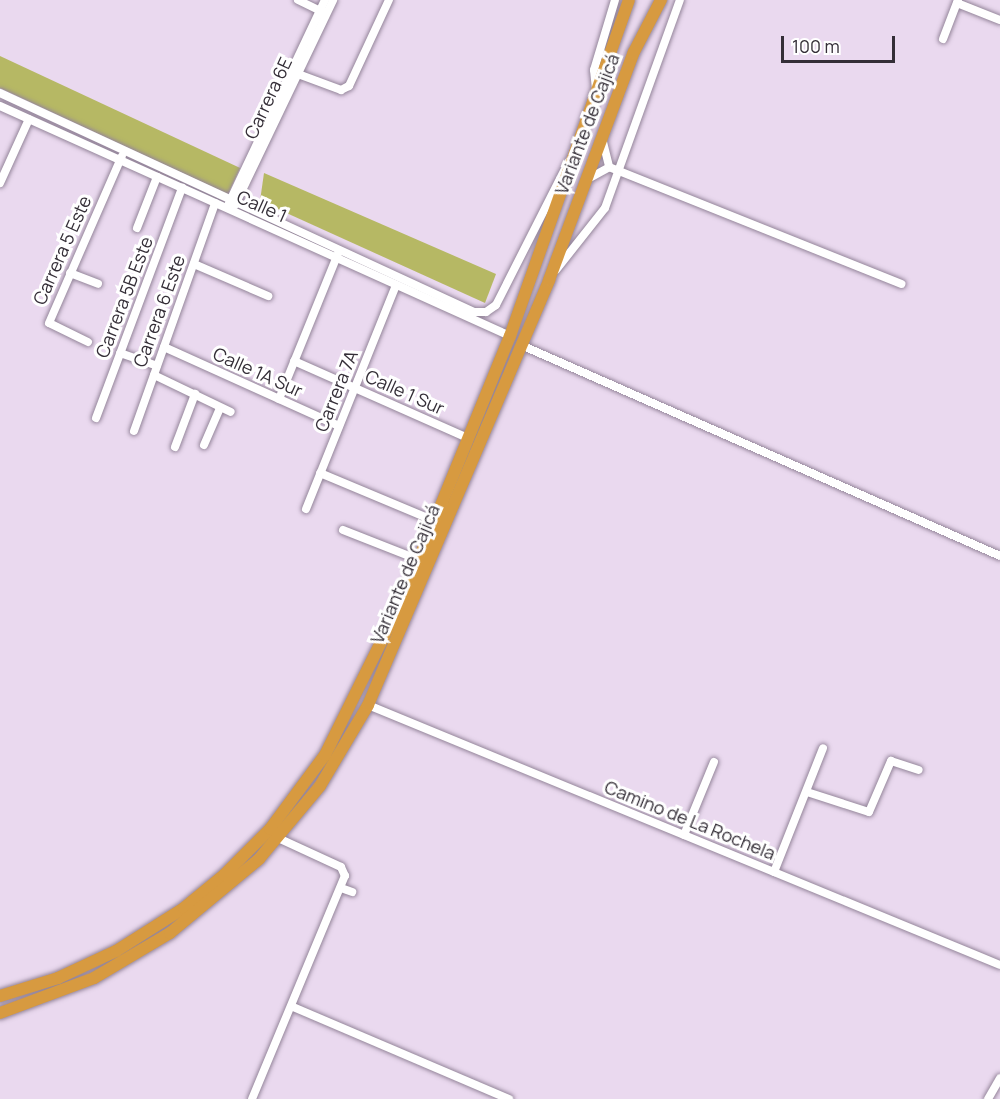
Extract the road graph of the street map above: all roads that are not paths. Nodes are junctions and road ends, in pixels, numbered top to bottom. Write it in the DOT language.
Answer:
graph roads {
  1 [pos="298,0"];
  2 [pos="325,0"];
  3 [pos="333,0"];
  4 [pos="389,0"];
  5 [pos="615,0"];
  6 [pos="629,0"];
  7 [pos="661,0"];
  8 [pos="680,0"];
  9 [pos="958,1"];
  10 [pos="323,12"];
  11 [pos="1000,20"];
  12 [pos="943,39"];
  13 [pos="298,74"];
  14 [pos="0,93"];
  15 [pos="596,93"];
  16 [pos="0,106"];
  17 [pos="29,119"];
  18 [pos="601,136"];
  19 [pos="124,151"];
  20 [pos="573,154"];
  21 [pos="120,161"];
  22 [pos="609,167"];
  23 [pos="619,171"];
  24 [pos="157,177"];
  25 [pos="584,181"];
  26 [pos="0,183"];
  27 [pos="182,188"];
  28 [pos="234,200"];
  29 [pos="215,203"];
  30 [pos="230,210"];
  31 [pos="137,228"];
  32 [pos="341,248"];
  33 [pos="336,258"];
  34 [pos="194,264"];
  35 [pos="70,273"];
  36 [pos="549,280"];
  37 [pos="98,284"];
  38 [pos="902,284"];
  39 [pos="396,285"];
  40 [pos="268,296"];
  41 [pos="510,336"];
  42 [pos="88,342"];
  43 [pos="521,345"];
  44 [pos="164,347"];
  45 [pos="120,353"];
  46 [pos="294,361"];
  47 [pos="155,370"];
  48 [pos="355,387"];
  49 [pos="195,394"];
  50 [pos="279,399"];
  51 [pos="220,408"];
  52 [pos="231,411"];
  53 [pos="96,418"];
  54 [pos="339,426"];
  55 [pos="134,431"];
  56 [pos="468,438"];
  57 [pos="204,445"];
  58 [pos="175,447"];
  59 [pos="320,473"];
  60 [pos="306,509"];
  61 [pos="435,521"];
  62 [pos="343,530"];
  63 [pos="1000,556"];
  64 [pos="419,560"];
  65 [pos="368,705"];
  66 [pos="823,748"];
  67 [pos="714,762"];
  68 [pos="919,770"];
  69 [pos="807,792"];
  70 [pos="684,835"];
  71 [pos="278,838"];
  72 [pos="774,872"];
  73 [pos="341,888"];
  74 [pos="352,892"];
  75 [pos="1000,965"];
  76 [pos="0,996"];
  77 [pos="293,1007"];
  78 [pos="0,1013"];
  79 [pos="1000,1078"];
  80 [pos="252,1099"];
  81 [pos="509,1099"];
  82 [pos="988,1099"];
  1 -- 10 [label="street"];
  2 -- 10 [label="street, Carrera 6E"];
  3 -- 10 [label="street, Carrera 6E"];
  4 -- 13 [label="street"];
  5 -- 15 [label="street"];
  6 -- 15 [label="highway, Variante de Cajicá"];
  7 -- 18 [label="highway, Variante de Cajicá"];
  8 -- 23 [label="street"];
  9 -- 11 [label="street"];
  9 -- 12 [label="street"];
  10 -- 13 [label="street, Carrera 6E"];
  10 -- 28 [label="street, Carrera 6E"];
  13 -- 28 [label="street, Carrera 6E"];
  14 -- 19 [label="street, Calle 1"];
  15 -- 20 [label="highway, Variante de Cajicá"];
  16 -- 17 [label="street, Calle 1"];
  17 -- 21 [label="street, Calle 1"];
  17 -- 26 [label="street"];
  18 -- 22 [label="street"];
  18 -- 25 [label="highway, Variante de Cajicá"];
  19 -- 21 [label="street, Carrera 5 Este"];
  19 -- 28 [label="street, Calle 1"];
  20 -- 32 [label="street, Calle 1"];
  20 -- 41 [label="highway, Variante de Cajicá"];
  21 -- 24 [label="street, Calle 1"];
  21 -- 35 [label="street, Carrera 5 Este"];
  22 -- 23 [label="street"];
  22 -- 25 [label="street"];
  23 -- 36 [label="street"];
  23 -- 38 [label="street"];
  24 -- 27 [label="street, Calle 1"];
  24 -- 31 [label="street"];
  25 -- 36 [label="highway, Variante de Cajicá"];
  27 -- 29 [label="street, Calle 1"];
  27 -- 45 [label="street, Carrera 5B Este"];
  28 -- 30 [label="street, Carrera 6E"];
  28 -- 32 [label="street, Calle 1"];
  29 -- 30 [label="street, Calle 1"];
  29 -- 34 [label="street, Carrera 6 Este"];
  30 -- 33 [label="street, Calle 1"];
  32 -- 33 [label="street"];
  33 -- 39 [label="street, Calle 1"];
  33 -- 46 [label="street"];
  34 -- 40 [label="street"];
  34 -- 44 [label="street, Carrera 6 Este"];
  35 -- 37 [label="street"];
  35 -- 42 [label="street, Carrera 5 Este"];
  36 -- 43 [label="highway, Variante de Cajicá"];
  39 -- 41 [label="street, Calle 1"];
  39 -- 48 [label="street, Carrera 7A"];
  41 -- 56 [label="highway, Variante de Cajicá"];
  43 -- 63 [label="street"];
  43 -- 65 [label="highway, Variante de Cajicá"];
  44 -- 47 [label="street, Carrera 6 Este"];
  44 -- 50 [label="street, Calle 1A Sur"];
  45 -- 47 [label="street"];
  45 -- 53 [label="street, Carrera 5B Este"];
  46 -- 48 [label="street, Calle 1 Sur"];
  46 -- 50 [label="street"];
  47 -- 49 [label="street"];
  47 -- 55 [label="street, Carrera 6 Este"];
  48 -- 54 [label="street, Carrera 7A"];
  48 -- 56 [label="street, Calle 1 Sur"];
  49 -- 51 [label="street"];
  49 -- 58 [label="street"];
  50 -- 54 [label="street, Calle 1A Sur"];
  51 -- 52 [label="street"];
  51 -- 57 [label="street"];
  54 -- 59 [label="street, Carrera 7A"];
  56 -- 61 [label="highway, Variante de Cajicá"];
  59 -- 60 [label="street, Carrera 7A"];
  59 -- 61 [label="street"];
  61 -- 64 [label="highway, Variante de Cajicá"];
  62 -- 64 [label="street"];
  64 -- 76 [label="highway, Variante de Cajicá"];
  65 -- 70 [label="street, Camino de La Rochela"];
  65 -- 71 [label="highway, Variante de Cajicá"];
  66 -- 69 [label="street"];
  67 -- 70 [label="street"];
  68 -- 69 [label="street"];
  69 -- 72 [label="street"];
  70 -- 72 [label="street, Camino de La Rochela"];
  71 -- 73 [label="street"];
  71 -- 78 [label="highway, Variante de Cajicá"];
  72 -- 75 [label="street, Camino de La Rochela"];
  73 -- 74 [label="street"];
  73 -- 77 [label="street"];
  77 -- 80 [label="street"];
  77 -- 81 [label="street"];
  79 -- 82 [label="street"];
}
